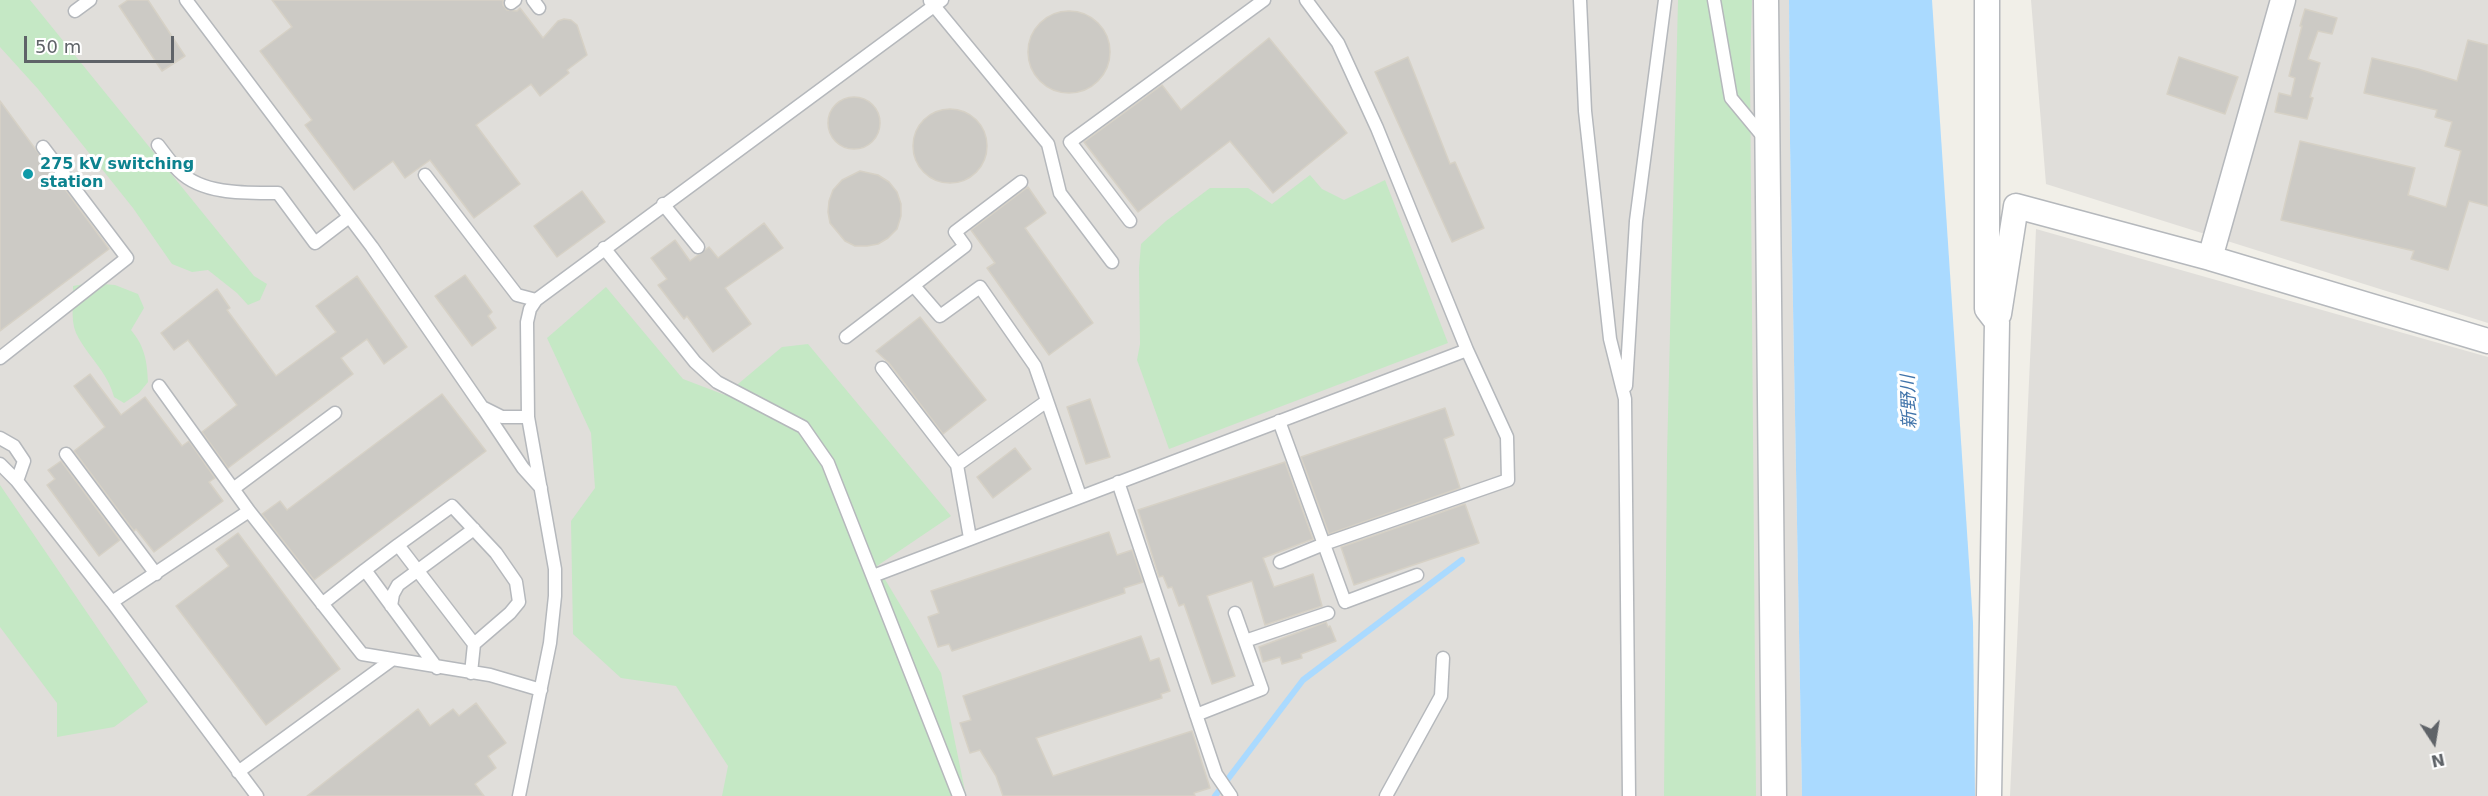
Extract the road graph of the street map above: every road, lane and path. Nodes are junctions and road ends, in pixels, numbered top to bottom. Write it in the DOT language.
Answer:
graph roads {
  1 [pos="90,0"];
  2 [pos="186,0"];
  3 [pos="1264,0"];
  4 [pos="1306,0"];
  5 [pos="1580,0"];
  6 [pos="1665,0"];
  7 [pos="1714,0"];
  8 [pos="1766,0"];
  9 [pos="1987,0"];
  10 [pos="2283,0"];
  11 [pos="935,2"];
  12 [pos="75,11"];
  13 [pos="1768,142"];
  14 [pos="158,145"];
  15 [pos="43,147"];
  16 [pos="425,175"];
  17 [pos="1021,182"];
  18 [pos="663,204"];
  19 [pos="349,217"];
  20 [pos="1130,221"];
  21 [pos="604,248"];
  22 [pos="698,248"];
  23 [pos="2210,258"];
  24 [pos="1112,262"];
  25 [pos="914,286"];
  26 [pos="536,300"];
  27 [pos="1997,322"];
  28 [pos="846,337"];
  29 [pos="2488,341"];
  30 [pos="1467,350"];
  31 [pos="0,358"];
  32 [pos="882,368"];
  33 [pos="159,386"];
  34 [pos="1625,399"];
  35 [pos="1047,401"];
  36 [pos="482,407"];
  37 [pos="335,413"];
  38 [pos="528,417"];
  39 [pos="1279,421"];
  40 [pos="0,438"];
  41 [pos="66,454"];
  42 [pos="0,464"];
  43 [pos="957,465"];
  44 [pos="17,481"];
  45 [pos="1118,482"];
  46 [pos="541,488"];
  47 [pos="233,489"];
  48 [pos="1080,496"];
  49 [pos="249,510"];
  50 [pos="474,529"];
  51 [pos="970,538"];
  52 [pos="1324,544"];
  53 [pos="398,546"];
  54 [pos="1280,562"];
  55 [pos="365,570"];
  56 [pos="417,571"];
  57 [pos="156,574"];
  58 [pos="1417,575"];
  59 [pos="873,576"];
  60 [pos="112,602"];
  61 [pos="322,604"];
  62 [pos="392,606"];
  63 [pos="1235,613"];
  64 [pos="1328,613"];
  65 [pos="1245,641"];
  66 [pos="474,644"];
  67 [pos="1443,658"];
  68 [pos="393,659"];
  69 [pos="437,668"];
  70 [pos="471,673"];
  71 [pos="541,690"];
  72 [pos="1196,714"];
  73 [pos="238,772"];
  74 [pos="256,796"];
  75 [pos="519,796"];
  76 [pos="959,796"];
  77 [pos="1231,796"];
  78 [pos="1386,796"];
  79 [pos="1629,796"];
  80 [pos="1774,796"];
  81 [pos="1989,796"];
  1 -- 12 [label="lane"];
  2 -- 19 [label="lane"];
  3 -- 20 [label="lane"];
  4 -- 30 [label="lane"];
  5 -- 34 [label="lane"];
  6 -- 34 [label="lane"];
  7 -- 13 [label="lane"];
  8 -- 13 [label="street"];
  9 -- 27 [label="street"];
  10 -- 23 [label="street"];
  11 -- 18 [label="lane"];
  11 -- 24 [label="lane"];
  13 -- 80 [label="street"];
  14 -- 19 [label="lane"];
  15 -- 31 [label="lane"];
  16 -- 26 [label="lane"];
  17 -- 25 [label="lane"];
  18 -- 21 [label="lane"];
  18 -- 22 [label="lane"];
  19 -- 36 [label="lane"];
  21 -- 26 [label="lane"];
  21 -- 59 [label="lane"];
  23 -- 27 [label="street"];
  23 -- 29 [label="street"];
  25 -- 28 [label="lane"];
  25 -- 35 [label="lane"];
  26 -- 38 [label="lane"];
  27 -- 81 [label="street"];
  30 -- 39 [label="lane"];
  30 -- 52 [label="lane"];
  32 -- 43 [label="lane"];
  33 -- 47 [label="lane"];
  34 -- 79 [label="lane"];
  35 -- 43 [label="lane"];
  35 -- 48 [label="lane"];
  36 -- 38 [label="lane"];
  36 -- 46 [label="lane"];
  37 -- 47 [label="lane"];
  38 -- 46 [label="lane"];
  39 -- 45 [label="lane"];
  39 -- 52 [label="lane"];
  40 -- 44 [label="lane"];
  41 -- 57 [label="lane"];
  42 -- 44 [label="lane"];
  43 -- 51 [label="lane"];
  44 -- 60 [label="lane"];
  45 -- 48 [label="lane"];
  45 -- 72 [label="lane"];
  46 -- 71 [label="lane"];
  47 -- 49 [label="lane"];
  48 -- 51 [label="lane"];
  49 -- 57 [label="lane"];
  49 -- 61 [label="lane"];
  50 -- 53 [label="lane"];
  50 -- 56 [label="lane"];
  50 -- 66 [label="lane"];
  51 -- 59 [label="lane"];
  52 -- 54 [label="lane"];
  52 -- 58 [label="lane"];
  53 -- 55 [label="lane"];
  53 -- 56 [label="lane"];
  55 -- 61 [label="lane"];
  55 -- 62 [label="lane"];
  56 -- 62 [label="lane"];
  56 -- 66 [label="lane"];
  57 -- 60 [label="lane"];
  59 -- 76 [label="lane"];
  60 -- 73 [label="lane"];
  61 -- 68 [label="lane"];
  62 -- 69 [label="lane"];
  63 -- 65 [label="lane"];
  64 -- 65 [label="lane"];
  65 -- 72 [label="lane"];
  66 -- 70 [label="lane"];
  67 -- 78 [label="lane"];
  68 -- 69 [label="lane"];
  68 -- 73 [label="lane"];
  69 -- 70 [label="lane"];
  70 -- 71 [label="lane"];
  71 -- 75 [label="lane"];
  72 -- 77 [label="lane"];
  73 -- 74 [label="lane"];
}
